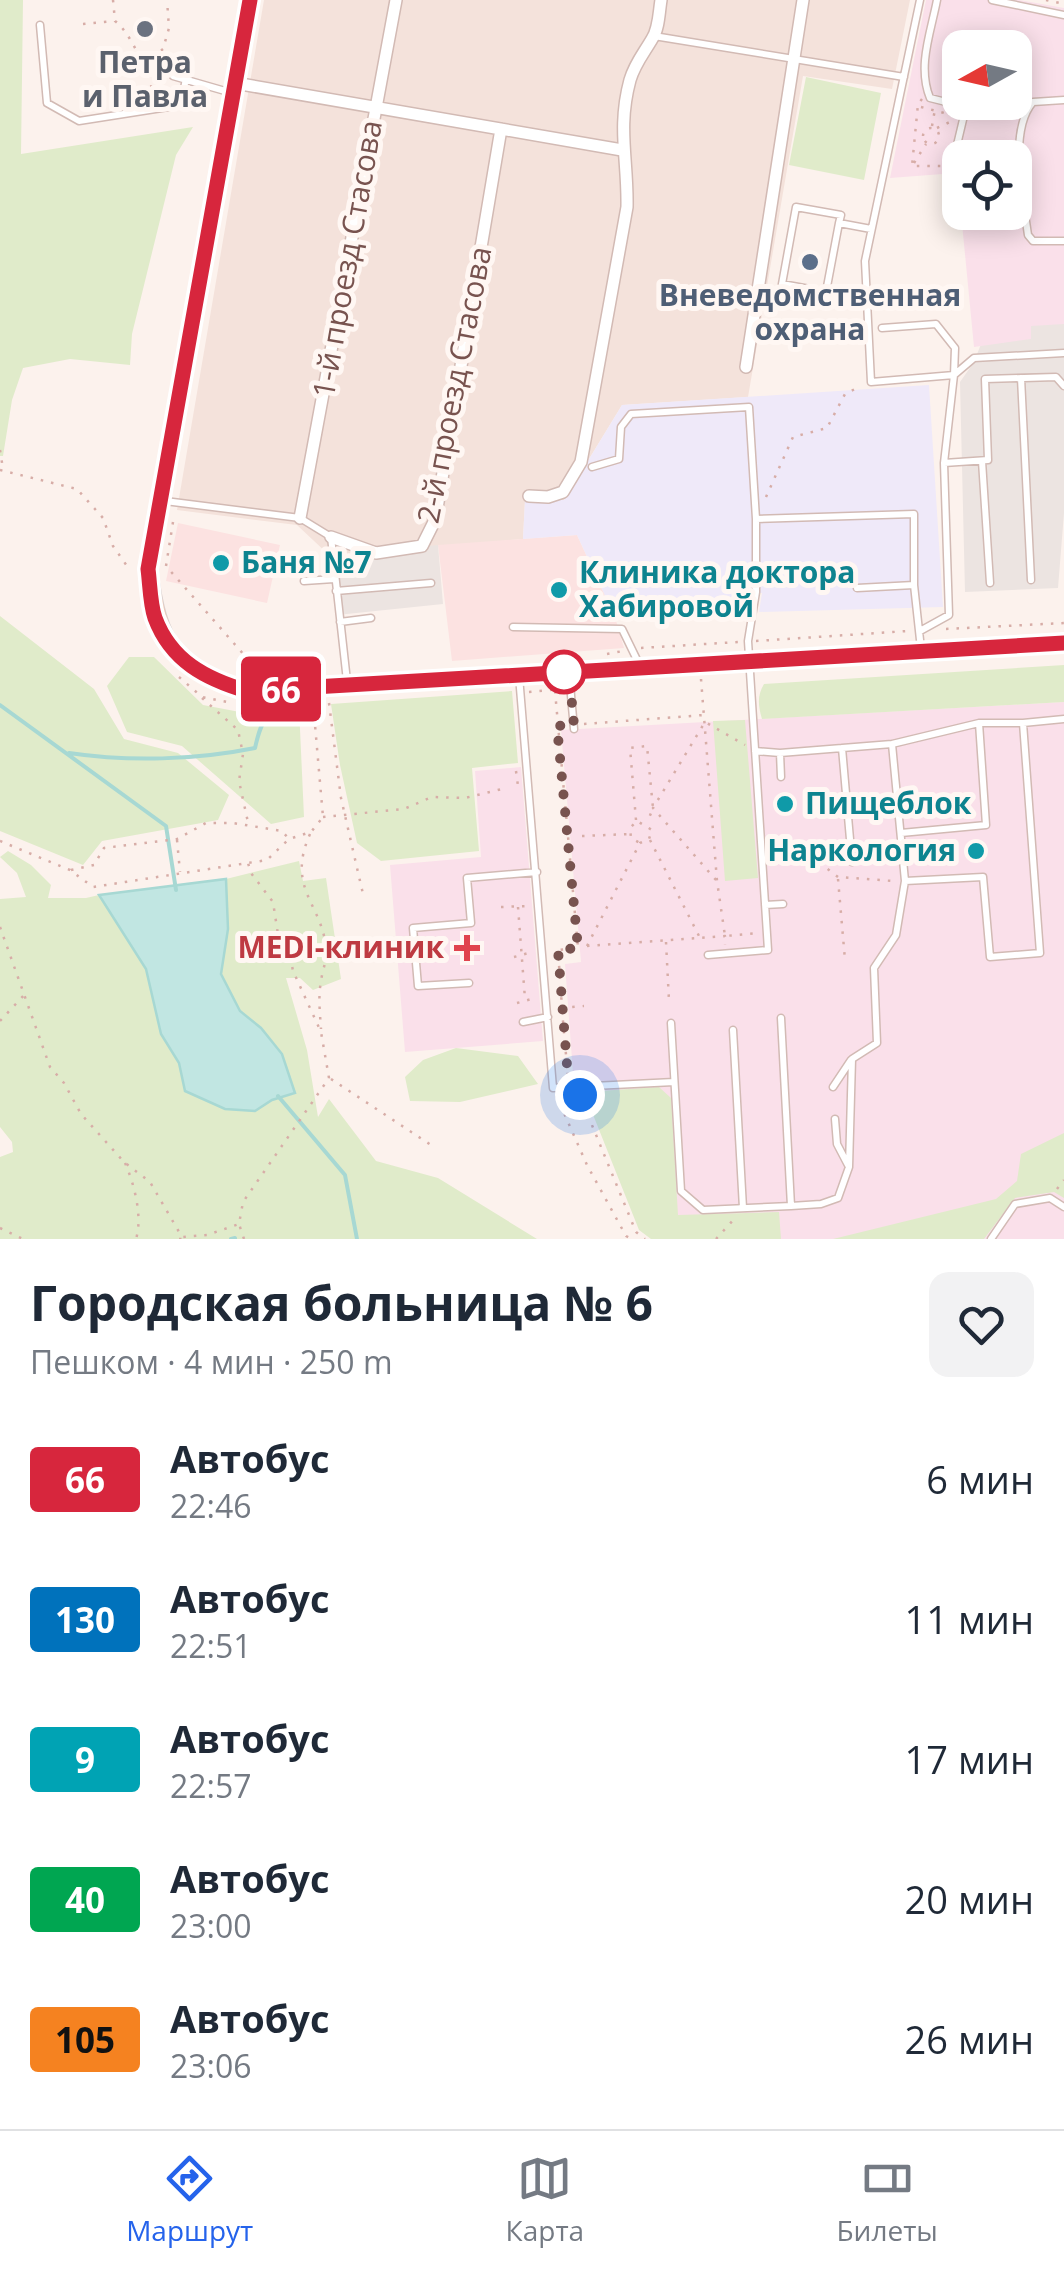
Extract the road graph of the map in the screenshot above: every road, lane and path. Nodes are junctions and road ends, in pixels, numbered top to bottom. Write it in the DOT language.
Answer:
graph roads {
  1 [pos="113,0"];
  2 [pos="168,0"];
  3 [pos="250,0"];
  4 [pos="396,0"];
  5 [pos="661,0"];
  6 [pos="803,0"];
  7 [pos="920,0"];
  8 [pos="938,0"];
  9 [pos="992,0"];
  10 [pos="1046,0"];
  11 [pos="1064,4"];
  12 [pos="1064,15"];
  13 [pos="115,21"];
  14 [pos="83,24"];
  15 [pos="40,25"];
  16 [pos="654,36"];
  17 [pos="794,60"];
  18 [pos="149,72"];
  19 [pos="174,76"];
  20 [pos="904,77"];
  21 [pos="186,78"];
  22 [pos="234,88"];
  23 [pos="927,92"];
  24 [pos="937,100"];
  25 [pos="1064,100"];
  26 [pos="376,107"];
  27 [pos="918,107"];
  28 [pos="155,109"];
  29 [pos="935,111"];
  30 [pos="934,128"];
  31 [pos="502,129"];
  32 [pos="960,140"];
  33 [pos="1019,140"];
  34 [pos="927,143"];
  35 [pos="622,150"];
  36 [pos="912,166"];
  37 [pos="942,167"];
  38 [pos="839,224"];
  39 [pos="871,230"];
  40 [pos="1027,230"];
  41 [pos="1064,241"];
  42 [pos="882,328"];
  43 [pos="1064,353"];
  44 [pos="746,366"];
  45 [pos="954,374"];
  46 [pos="1021,378"];
  47 [pos="871,382"];
  48 [pos="1064,386"];
  49 [pos="0,450"];
  50 [pos="982,461"];
  51 [pos="944,463"];
  52 [pos="592,467"];
  53 [pos="2,470"];
  54 [pos="530,496"];
  55 [pos="167,502"];
  56 [pos="300,518"];
  57 [pos="756,519"];
  58 [pos="330,537"];
  59 [pos="148,569"];
  60 [pos="334,579"];
  61 [pos="1031,580"];
  62 [pos="304,581"];
  63 [pos="431,582"];
  64 [pos="990,583"];
  65 [pos="914,585"];
  66 [pos="857,588"];
  67 [pos="336,591"];
  68 [pos="371,618"];
  69 [pos="340,622"];
  70 [pos="1064,623"];
  71 [pos="513,628"];
  72 [pos="920,630"];
  73 [pos="1064,643"];
  74 [pos="634,649"];
  75 [pos="921,650"];
  76 [pos="749,651"];
  77 [pos="602,655"];
  78 [pos="641,668"];
  79 [pos="569,672"];
  80 [pos="260,674"];
  81 [pos="177,675"];
  82 [pos="702,678"];
  83 [pos="520,684"];
  84 [pos="348,686"];
  85 [pos="328,687"];
  86 [pos="305,688"];
  87 [pos="202,698"];
  88 [pos="242,705"];
  89 [pos="704,716"];
  90 [pos="1064,719"];
  91 [pos="705,722"];
  92 [pos="978,723"];
  93 [pos="1023,724"];
  94 [pos="574,727"];
  95 [pos="892,744"];
  96 [pos="842,748"];
  97 [pos="756,752"];
  98 [pos="780,753"];
  99 [pos="781,777"];
  100 [pos="502,789"];
  101 [pos="653,808"];
  102 [pos="344,814"];
  103 [pos="323,817"];
  104 [pos="636,821"];
  105 [pos="646,824"];
  106 [pos="250,828"];
  107 [pos="310,832"];
  108 [pos="902,833"];
  109 [pos="631,834"];
  110 [pos="582,836"];
  111 [pos="177,839"];
  112 [pos="289,839"];
  113 [pos="649,839"];
  114 [pos="0,840"];
  115 [pos="761,840"];
  116 [pos="640,843"];
  117 [pos="852,862"];
  118 [pos="248,863"];
  119 [pos="70,870"];
  120 [pos="536,872"];
  121 [pos="180,874"];
  122 [pos="838,877"];
  123 [pos="717,881"];
  124 [pos="905,881"];
  125 [pos="363,894"];
  126 [pos="783,904"];
  127 [pos="765,906"];
  128 [pos="501,907"];
  129 [pos="0,927"];
  130 [pos="766,932"];
  131 [pos="724,936"];
  132 [pos="700,938"];
  133 [pos="666,940"];
  134 [pos="522,953"];
  135 [pos="708,954"];
  136 [pos="726,954"];
  137 [pos="0,955"];
  138 [pos="10,956"];
  139 [pos="514,958"];
  140 [pos="845,960"];
  141 [pos="469,983"];
  142 [pos="26,992"];
  143 [pos="670,1000"];
  144 [pos="517,1003"];
  145 [pos="584,1006"];
  146 [pos="562,1008"];
  147 [pos="548,1017"];
  148 [pos="781,1018"];
  149 [pos="0,1021"];
  150 [pos="523,1022"];
  151 [pos="671,1023"];
  152 [pos="732,1030"];
  153 [pos="321,1032"];
  154 [pos="852,1059"];
  155 [pos="330,1078"];
  156 [pos="674,1082"];
  157 [pos="833,1087"];
  158 [pos="553,1088"];
  159 [pos="576,1089"];
  160 [pos="835,1119"];
  161 [pos="431,1145"];
  162 [pos="124,1162"];
  163 [pos="849,1167"];
  164 [pos="1064,1180"];
  165 [pos="1050,1198"];
  166 [pos="792,1206"];
  167 [pos="1064,1207"];
  168 [pos="743,1208"];
  169 [pos="240,1224"];
  170 [pos="0,1228"];
  171 [pos="182,1238"];
  172 [pos="23,1239"];
  173 [pos="136,1239"];
  174 [pos="244,1239"];
  175 [pos="632,1239"];
  176 [pos="645,1239"];
  177 [pos="716,1239"];
  178 [pos="990,1239"];
  1 -- 13 [label="path"];
  2 -- 18 [label="path"];
  3 -- 22 [label="main road"];
  4 -- 26 [label="street, 1-й проезд Стасова"];
  5 -- 16 [label="street"];
  6 -- 17 [label="street"];
  7 -- 20 [label="lane"];
  8 -- 23 [label="lane"];
  9 -- 12 [label="lane"];
  10 -- 11 [label="path"];
  13 -- 14 [label="path"];
  13 -- 18 [label="path"];
  15 -- 28 [label="lane"];
  16 -- 17 [label="lane"];
  16 -- 35 [label="street"];
  17 -- 20 [label="lane"];
  17 -- 44 [label="street"];
  18 -- 19 [label="path"];
  18 -- 28 [label="path"];
  19 -- 21 [label="lane"];
  20 -- 39 [label="lane"];
  21 -- 22 [label="lane"];
  21 -- 28 [label="lane"];
  22 -- 26 [label="street"];
  22 -- 55 [label="main road"];
  23 -- 24 [label="lane"];
  23 -- 27 [label="path"];
  24 -- 29 [label="path"];
  24 -- 32 [label="lane"];
  25 -- 33 [label="lane"];
  26 -- 31 [label="street"];
  26 -- 56 [label="street, 1-й проезд Стасова"];
  27 -- 29 [label="path"];
  27 -- 36 [label="path"];
  29 -- 30 [label="path"];
  29 -- 30 [label="path"];
  30 -- 34 [label="path"];
  30 -- 34 [label="path"];
  31 -- 35 [label="street"];
  31 -- 58 [label="street, 2-й проезд Стасова"];
  34 -- 36 [label="path"];
  35 -- 54 [label="street"];
  36 -- 37 [label="path"];
  38 -- 38 [label="lane"];
  38 -- 39 [label="lane"];
  39 -- 47 [label="lane"];
  40 -- 41 [label="lane"];
  42 -- 45 [label="lane"];
  43 -- 45 [label="lane"];
  45 -- 47 [label="lane"];
  45 -- 51 [label="lane"];
  46 -- 48 [label="lane"];
  46 -- 50 [label="lane"];
  46 -- 61 [label="lane"];
  47 -- 57 [label="path"];
  49 -- 53 [label="path"];
  50 -- 51 [label="lane"];
  50 -- 64 [label="lane"];
  51 -- 72 [label="lane"];
  52 -- 57 [label="lane"];
  53 -- 59 [label="path"];
  55 -- 56 [label="lane"];
  55 -- 59 [label="main road"];
  55 -- 80 [label="path"];
  56 -- 58 [label="lane"];
  57 -- 65 [label="lane"];
  57 -- 76 [label="lane"];
  58 -- 60 [label="lane"];
  59 -- 86 [label="main road"];
  60 -- 62 [label="lane"];
  60 -- 67 [label="lane"];
  63 -- 67 [label="lane"];
  65 -- 66 [label="lane"];
  65 -- 72 [label="lane"];
  67 -- 69 [label="lane"];
  68 -- 69 [label="lane"];
  69 -- 84 [label="lane"];
  70 -- 72 [label="path"];
  71 -- 74 [label="lane"];
  72 -- 75 [label="lane"];
  72 -- 76 [label="path"];
  73 -- 75 [label="main road"];
  74 -- 76 [label="path"];
  74 -- 77 [label="path"];
  74 -- 78 [label="lane"];
  75 -- 76 [label="main road"];
  76 -- 78 [label="main road"];
  76 -- 97 [label="lane"];
  78 -- 79 [label="main road"];
  79 -- 83 [label="main road"];
  79 -- 94 [label="lane"];
  81 -- 87 [label="path"];
  82 -- 89 [label="path"];
  83 -- 84 [label="main road"];
  83 -- 120 [label="lane"];
  83 -- 146 [label="path"];
  84 -- 85 [label="main road"];
  85 -- 86 [label="main road"];
  85 -- 102 [label="path"];
  86 -- 103 [label="path"];
  87 -- 88 [label="path"];
  87 -- 106 [label="path"];
  89 -- 91 [label="path"];
  89 -- 94 [label="path"];
  90 -- 93 [label="lane"];
  91 -- 97 [label="path"];
  91 -- 101 [label="path"];
  91 -- 123 [label="path"];
  92 -- 93 [label="lane"];
  92 -- 95 [label="lane"];
  92 -- 108 [label="lane"];
  93 -- 124 [label="lane"];
  95 -- 96 [label="lane"];
  95 -- 108 [label="lane"];
  96 -- 98 [label="lane"];
  96 -- 117 [label="lane"];
  97 -- 98 [label="lane"];
  97 -- 115 [label="lane"];
  98 -- 99 [label="lane"];
  100 -- 102 [label="path"];
  101 -- 104 [label="path"];
  101 -- 105 [label="path"];
  101 -- 123 [label="path"];
  102 -- 103 [label="path"];
  102 -- 125 [label="path"];
  103 -- 107 [label="path"];
  104 -- 105 [label="path"];
  104 -- 109 [label="path"];
  105 -- 113 [label="path"];
  106 -- 111 [label="path"];
  106 -- 112 [label="path"];
  107 -- 112 [label="path"];
  107 -- 153 [label="path"];
  108 -- 124 [label="lane"];
  109 -- 110 [label="path"];
  109 -- 116 [label="path"];
  111 -- 119 [label="path"];
  111 -- 121 [label="path"];
  112 -- 118 [label="path"];
  113 -- 116 [label="path"];
  113 -- 132 [label="path"];
  114 -- 119 [label="path"];
  115 -- 122 [label="path"];
  115 -- 127 [label="lane"];
  116 -- 133 [label="path"];
  118 -- 121 [label="path"];
  118 -- 153 [label="path"];
  119 -- 121 [label="path"];
  120 -- 141 [label="lane"];
  120 -- 147 [label="lane"];
  122 -- 124 [label="path"];
  122 -- 140 [label="path"];
  123 -- 131 [label="path"];
  124 -- 154 [label="lane"];
  126 -- 127 [label="lane"];
  127 -- 130 [label="lane"];
  128 -- 134 [label="path"];
  129 -- 138 [label="path"];
  130 -- 131 [label="path"];
  130 -- 136 [label="lane"];
  131 -- 132 [label="path"];
  131 -- 136 [label="path"];
  132 -- 133 [label="path"];
  133 -- 143 [label="path"];
  134 -- 139 [label="path"];
  134 -- 144 [label="path"];
  135 -- 136 [label="lane"];
  137 -- 138 [label="path"];
  138 -- 142 [label="path"];
  142 -- 149 [label="path"];
  142 -- 162 [label="path"];
  145 -- 146 [label="path"];
  146 -- 159 [label="path"];
  147 -- 150 [label="lane"];
  147 -- 158 [label="lane"];
  148 -- 166 [label="lane"];
  151 -- 156 [label="lane"];
  152 -- 168 [label="lane"];
  153 -- 155 [label="path"];
  154 -- 157 [label="lane"];
  154 -- 163 [label="lane"];
  155 -- 161 [label="path"];
  155 -- 169 [label="path"];
  156 -- 159 [label="lane"];
  156 -- 168 [label="lane"];
  158 -- 159 [label="lane"];
  158 -- 175 [label="path"];
  159 -- 176 [label="path"];
  160 -- 163 [label="lane"];
  162 -- 171 [label="path"];
  162 -- 173 [label="path"];
  163 -- 166 [label="lane"];
  164 -- 165 [label="path"];
  165 -- 167 [label="lane"];
  165 -- 178 [label="lane"];
  166 -- 168 [label="lane"];
  168 -- 177 [label="path"];
  169 -- 171 [label="path"];
  169 -- 174 [label="path"];
  170 -- 172 [label="path"];
}
